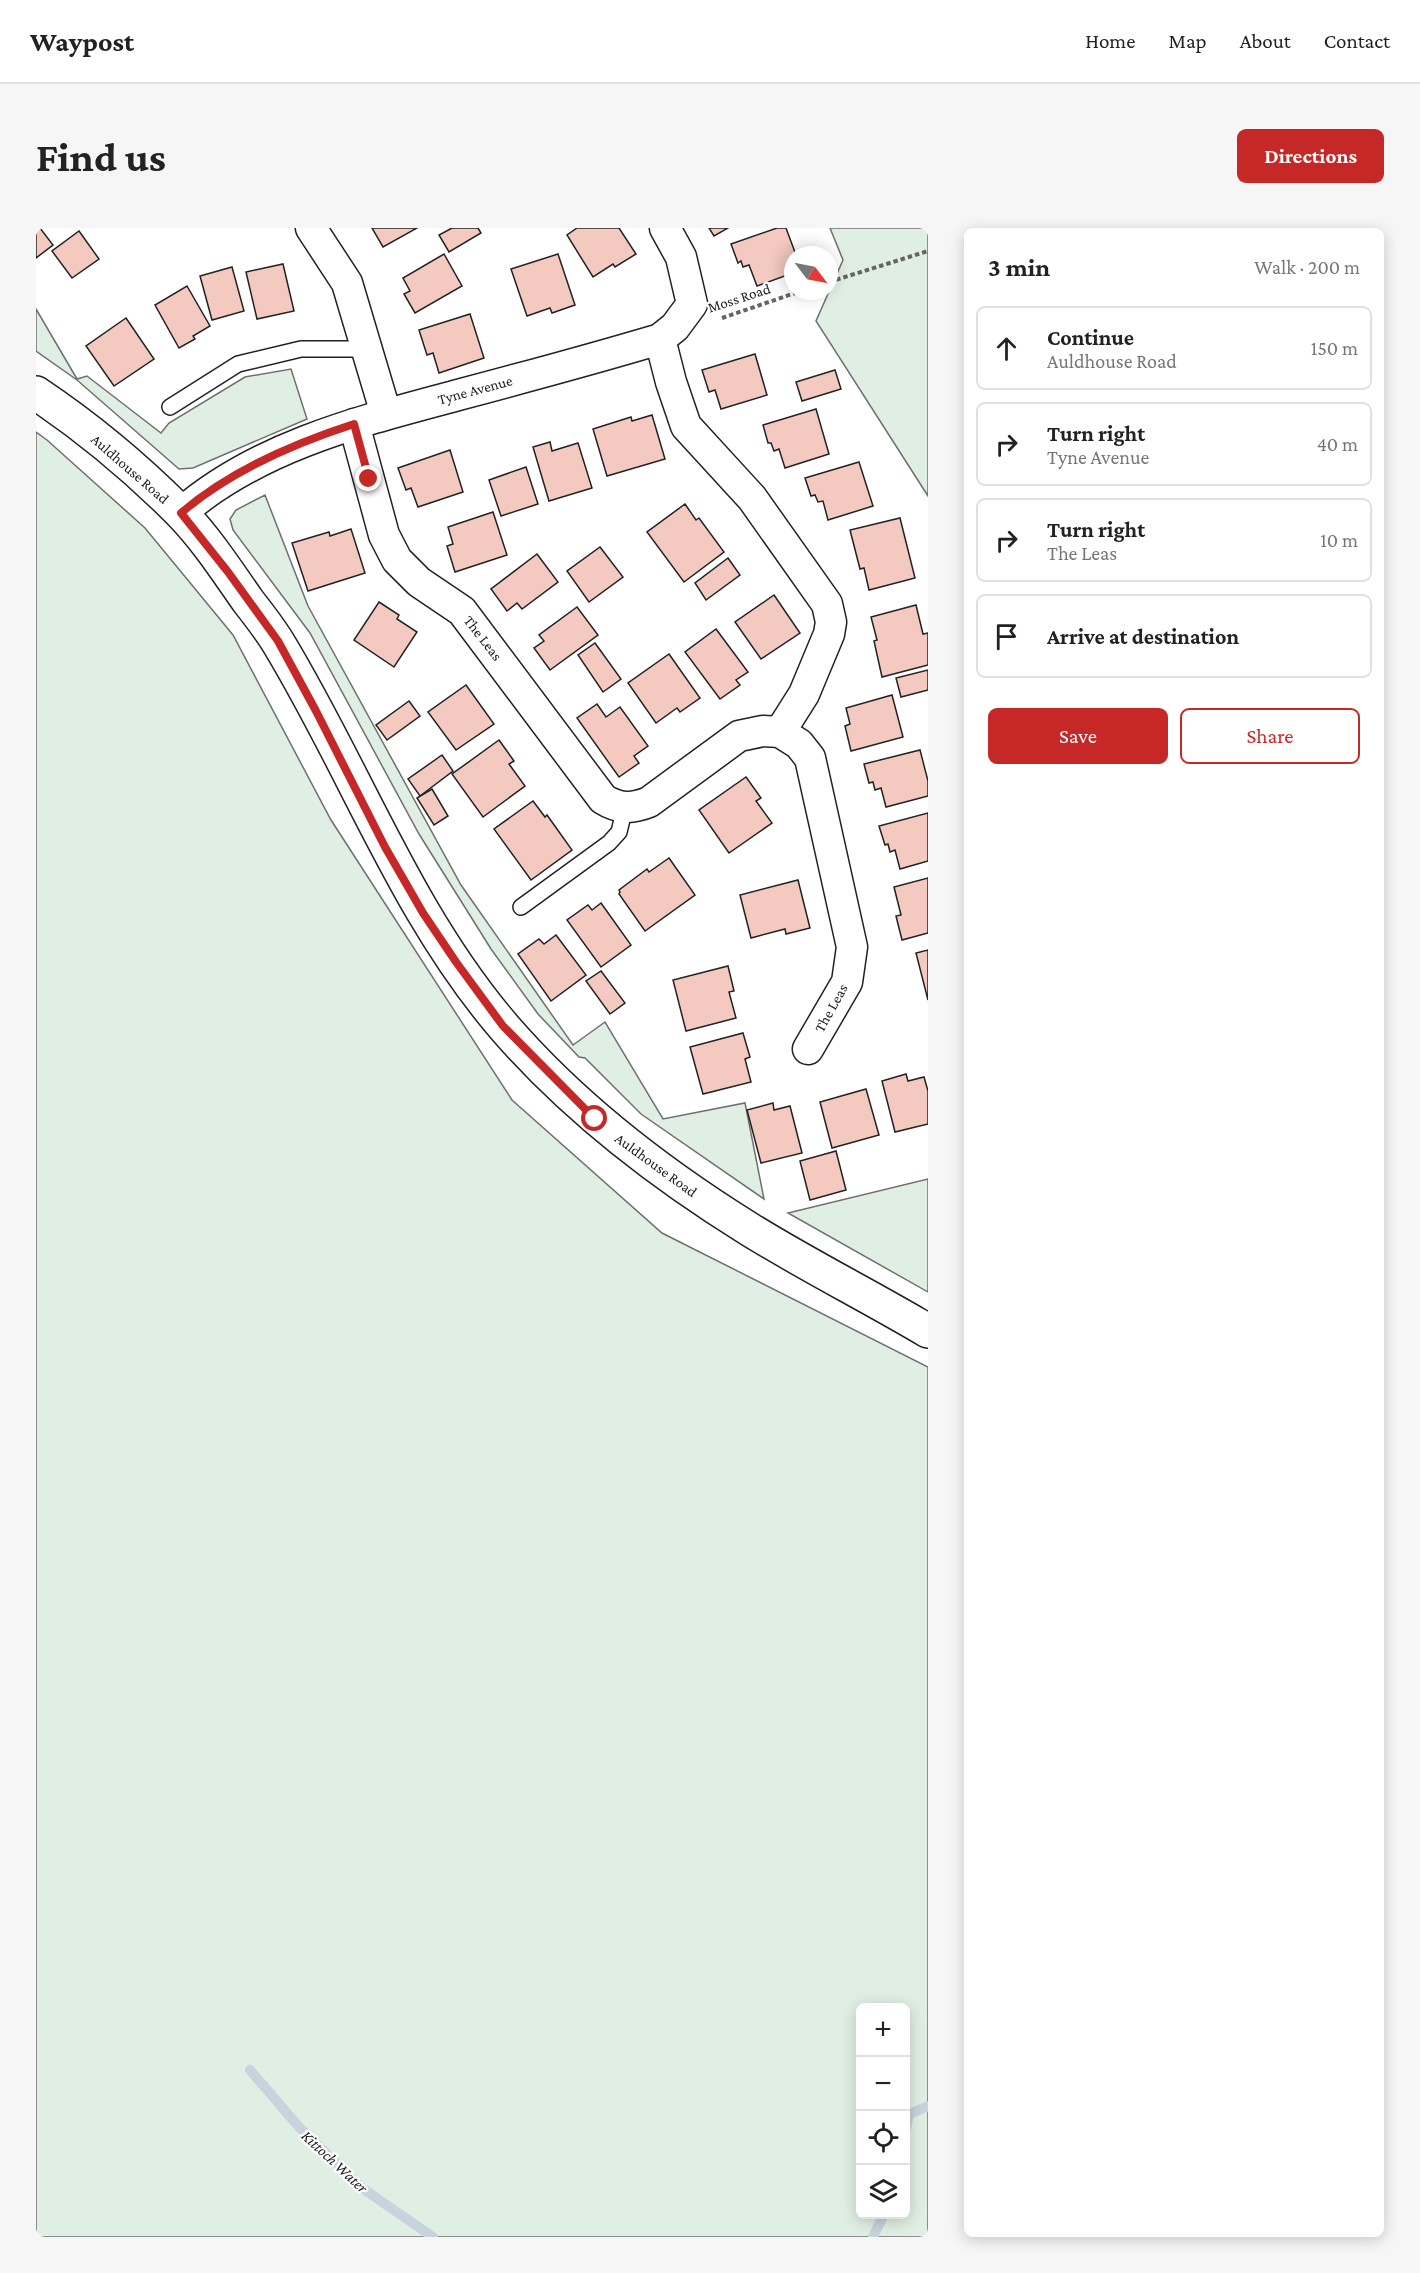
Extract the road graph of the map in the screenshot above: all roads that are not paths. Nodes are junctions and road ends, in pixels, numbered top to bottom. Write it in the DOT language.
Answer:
graph roads {
  1 [pos="311,228"];
  2 [pos="665,228"];
  3 [pos="660,339"];
  4 [pos="368,349"];
  5 [pos="36,393"];
  6 [pos="170,407"];
  7 [pos="386,414"];
  8 [pos="354,424"];
  9 [pos="181,513"];
  10 [pos="780,732"];
  11 [pos="625,807"];
  12 [pos="521,907"];
  13 [pos="808,1049"];
  14 [pos="928,1331"];
  1 -- 4 [label="street"];
  2 -- 3 [label="street, Tyne Avenue"];
  3 -- 7 [label="street, Tyne Avenue"];
  3 -- 10 [label="street"];
  4 -- 6 [label="lane"];
  4 -- 7 [label="street"];
  5 -- 9 [label="street, Auldhouse Road"];
  7 -- 8 [label="street, Tyne Avenue"];
  8 -- 9 [label="street, Tyne Avenue"];
  8 -- 11 [label="street, The Leas"];
  9 -- 14 [label="street, Auldhouse Road"];
  10 -- 11 [label="street"];
  10 -- 13 [label="street, The Leas"];
  11 -- 12 [label="lane"];
}
